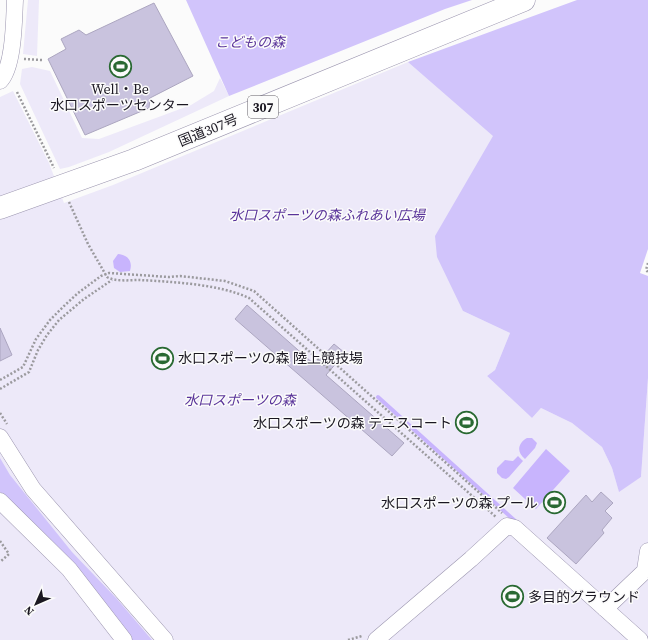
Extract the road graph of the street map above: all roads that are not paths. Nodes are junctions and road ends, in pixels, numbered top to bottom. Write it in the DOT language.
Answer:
graph roads {
  1 [pos="15,0"];
  2 [pos="524,0"];
  3 [pos="0,81"];
  4 [pos="0,208"];
  5 [pos="0,437"];
  6 [pos="0,501"];
  7 [pos="648,551"];
  8 [pos="646,569"];
  9 [pos="605,609"];
  10 [pos="124,640"];
  11 [pos="165,640"];
  12 [pos="376,640"];
  13 [pos="640,640"];
  1 -- 3 [label="street"];
  2 -- 4 [label="highway, 国道307号 / 307"];
  5 -- 11 [label="street"];
  6 -- 10 [label="street"];
  7 -- 8 [label="street"];
  8 -- 9 [label="street"];
  9 -- 12 [label="street"];
  9 -- 13 [label="street"];
}
